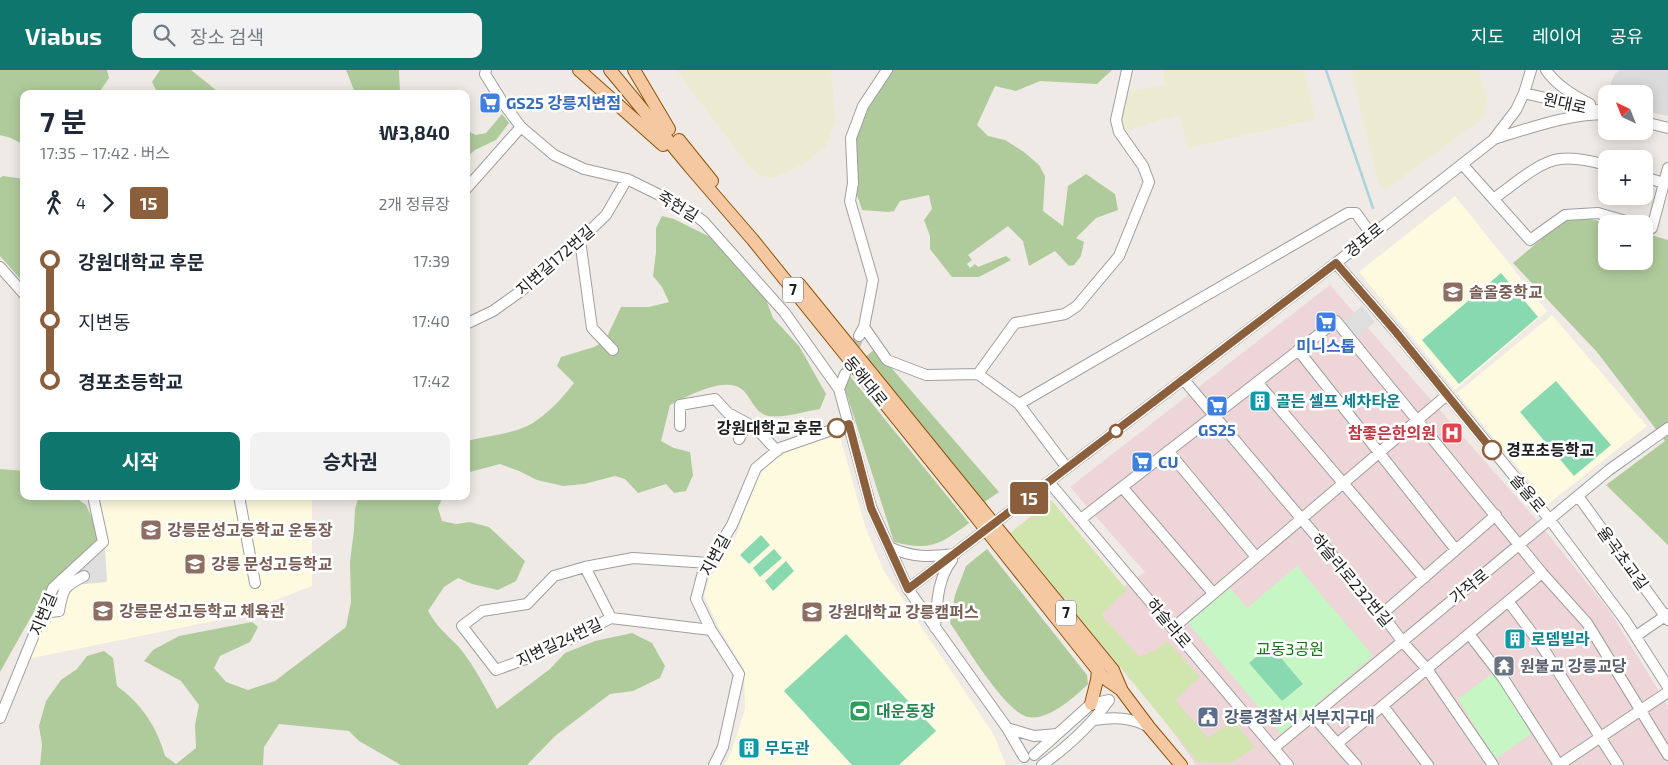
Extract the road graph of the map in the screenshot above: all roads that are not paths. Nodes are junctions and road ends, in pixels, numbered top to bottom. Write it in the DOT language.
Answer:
graph roads {
  1 [pos="579,70"];
  2 [pos="610,70"];
  3 [pos="621,70"];
  4 [pos="634,70"];
  5 [pos="887,70"];
  6 [pos="1127,70"];
  7 [pos="1530,70"];
  8 [pos="1546,70"];
  9 [pos="483,71"];
  10 [pos="1524,93"];
  11 [pos="1598,109"];
  12 [pos="1598,111"];
  13 [pos="1598,114"];
  14 [pos="1653,124"];
  15 [pos="521,127"];
  16 [pos="1668,128"];
  17 [pos="669,129"];
  18 [pos="1493,140"];
  19 [pos="1598,163"];
  20 [pos="1462,164"];
  21 [pos="690,167"];
  22 [pos="1668,168"];
  23 [pos="627,179"];
  24 [pos="1653,180"];
  25 [pos="1664,183"];
  26 [pos="470,184"];
  27 [pos="1493,199"];
  28 [pos="1605,215"];
  29 [pos="1653,224"];
  30 [pos="1372,234"];
  31 [pos="580,240"];
  32 [pos="1336,263"];
  33 [pos="0,267"];
  34 [pos="20,290"];
  35 [pos="470,322"];
  36 [pos="613,350"];
  37 [pos="1298,350"];
  38 [pos="845,374"];
  39 [pos="978,374"];
  40 [pos="1184,380"];
  41 [pos="1257,382"];
  42 [pos="839,389"];
  43 [pos="1447,395"];
  44 [pos="1019,404"];
  45 [pos="1214,416"];
  46 [pos="1417,419"];
  47 [pos="747,423"];
  48 [pos="849,424"];
  49 [pos="680,426"];
  50 [pos="1668,428"];
  51 [pos="739,439"];
  52 [pos="777,451"];
  53 [pos="1168,451"];
  54 [pos="1379,452"];
  55 [pos="1067,468"];
  56 [pos="1049,482"];
  57 [pos="1343,483"];
  58 [pos="1122,487"];
  59 [pos="1578,496"];
  60 [pos="93,500"];
  61 [pos="239,500"];
  62 [pos="976,510"];
  63 [pos="1496,515"];
  64 [pos="1301,518"];
  65 [pos="1081,519"];
  66 [pos="1550,520"];
  67 [pos="1002,542"];
  68 [pos="1520,544"];
  69 [pos="889,547"];
  70 [pos="1456,550"];
  71 [pos="956,554"];
  72 [pos="1256,557"];
  73 [pos="709,563"];
  74 [pos="585,567"];
  75 [pos="1542,573"];
  76 [pos="84,576"];
  77 [pos="1424,578"];
  78 [pos="255,583"];
  79 [pos="908,589"];
  80 [pos="1213,593"];
  81 [pos="1508,601"];
  82 [pos="47,602"];
  83 [pos="1382,614"];
  84 [pos="1667,617"];
  85 [pos="611,618"];
  86 [pos="935,628"];
  87 [pos="1173,628"];
  88 [pos="712,630"];
  89 [pos="1470,634"];
  90 [pos="1636,636"];
  91 [pos="1402,641"];
  92 [pos="1427,669"];
  93 [pos="1098,670"];
  94 [pos="1668,687"];
  95 [pos="1122,691"];
  96 [pos="1668,692"];
  97 [pos="1109,700"];
  98 [pos="1090,704"];
  99 [pos="1383,706"];
  100 [pos="1641,711"];
  101 [pos="1313,716"];
  102 [pos="0,718"];
  103 [pos="1094,720"];
  104 [pos="1149,727"];
  105 [pos="1006,728"];
  106 [pos="1057,734"];
  107 [pos="1600,738"];
  108 [pos="1338,743"];
  109 [pos="1274,748"];
  110 [pos="1668,755"];
  111 [pos="1026,759"];
  112 [pos="714,765"];
  113 [pos="1042,765"];
  114 [pos="1180,765"];
  115 [pos="1288,765"];
  116 [pos="1356,765"];
  117 [pos="1428,765"];
  118 [pos="1492,765"];
  119 [pos="1559,765"];
  120 [pos="1618,765"];
  1 -- 21 [label="main road"];
  2 -- 21 [label="main road, 동해대로 / 7"];
  3 -- 17 [label="main road, 동해대로 / 7"];
  4 -- 17 [label="main road"];
  5 -- 39 [label="street"];
  6 -- 39 [label="street"];
  7 -- 10 [label="street, 경포로"];
  8 -- 11 [label="street"];
  9 -- 15 [label="street, 죽헌길"];
  10 -- 12 [label="street, 원대로"];
  10 -- 18 [label="street, 경포로"];
  13 -- 18 [label="street"];
  14 -- 16 [label="street"];
  15 -- 23 [label="street, 죽헌길"];
  15 -- 26 [label="street"];
  17 -- 62 [label="main road, 동해대로 / 7"];
  18 -- 20 [label="street, 경포로"];
  19 -- 27 [label="street"];
  20 -- 27 [label="street"];
  20 -- 30 [label="street, 경포로"];
  21 -- 62 [label="main road, 동해대로 / 7"];
  22 -- 25 [label="street"];
  23 -- 31 [label="street, 지변길172번길"];
  23 -- 42 [label="street, 죽헌길"];
  24 -- 25 [label="street"];
  25 -- 29 [label="street"];
  27 -- 28 [label="street"];
  30 -- 32 [label="street, 경포로"];
  30 -- 44 [label="street"];
  31 -- 35 [label="street, 지변길172번길"];
  31 -- 36 [label="street"];
  32 -- 40 [label="street, 경포로"];
  32 -- 43 [label="street, 솔올로"];
  33 -- 34 [label="street"];
  37 -- 41 [label="street"];
  37 -- 46 [label="street"];
  37 -- 54 [label="street"];
  38 -- 42 [label="street"];
  39 -- 44 [label="street"];
  40 -- 45 [label="street, 하슬라로232번길"];
  40 -- 55 [label="street, 경포로"];
  41 -- 45 [label="street"];
  41 -- 57 [label="street"];
  42 -- 48 [label="street, 죽헌길"];
  43 -- 46 [label="street, 하슬라로232번길"];
  43 -- 66 [label="street, 솔올로"];
  44 -- 55 [label="street"];
  45 -- 53 [label="street"];
  45 -- 64 [label="street, 하슬라로232번길"];
  46 -- 54 [label="street, 하슬라로232번길"];
  46 -- 63 [label="street"];
  47 -- 49 [label="street"];
  47 -- 51 [label="street"];
  47 -- 52 [label="street"];
  48 -- 52 [label="street, 지변길"];
  48 -- 69 [label="street, 죽헌길"];
  50 -- 59 [label="street, 가작로"];
  52 -- 73 [label="street, 지변길"];
  53 -- 58 [label="street"];
  53 -- 72 [label="street"];
  54 -- 57 [label="street, 하슬라로232번길"];
  54 -- 70 [label="street"];
  55 -- 56 [label="street, 경포로"];
  56 -- 65 [label="street, 하슬라로"];
  56 -- 71 [label="street, 경포로"];
  57 -- 64 [label="street, 하슬라로232번길"];
  57 -- 77 [label="street"];
  58 -- 65 [label="street"];
  58 -- 80 [label="street"];
  59 -- 66 [label="street, 가작로"];
  59 -- 84 [label="street, 율곡초교길"];
  60 -- 82 [label="street, 지변길"];
  61 -- 78 [label="street"];
  62 -- 67 [label="main road, 동해대로 / 7, bridge"];
  63 -- 68 [label="street"];
  63 -- 70 [label="street"];
  64 -- 72 [label="street, 하슬라로232번길"];
  64 -- 83 [label="street, 하슬라로232번길"];
  65 -- 87 [label="street, 하슬라로"];
  66 -- 68 [label="street, 가작로"];
  66 -- 90 [label="street, 솔올로"];
  67 -- 93 [label="main road, 동해대로 / 7"];
  67 -- 95 [label="main road, 동해대로 / 7"];
  68 -- 75 [label="street"];
  68 -- 91 [label="street, 가작로"];
  69 -- 71 [label="street"];
  69 -- 79 [label="street, 죽헌길"];
  70 -- 77 [label="street"];
  71 -- 79 [label="street, 경포로"];
  71 -- 86 [label="street"];
  72 -- 80 [label="street, 하슬라로232번길"];
  73 -- 74 [label="street"];
  73 -- 88 [label="street, 지변길"];
  74 -- 85 [label="street"];
  74 -- 85 [label="street, 지변길24번길"];
  75 -- 81 [label="street"];
  75 -- 100 [label="street"];
  76 -- 82 [label="street"];
  77 -- 83 [label="street"];
  79 -- 86 [label="street, 죽헌길"];
  80 -- 87 [label="street, 하슬라로232번길"];
  81 -- 89 [label="street"];
  81 -- 107 [label="street"];
  82 -- 102 [label="street, 지변길"];
  83 -- 91 [label="street, 하슬라로232번길"];
  84 -- 90 [label="street"];
  85 -- 88 [label="street, 지변길24번길"];
  86 -- 105 [label="street, 죽헌길"];
  87 -- 109 [label="street, 하슬라로"];
  88 -- 112 [label="street, 지변길"];
  89 -- 92 [label="street"];
  89 -- 119 [label="street"];
  90 -- 94 [label="street, 솔올로"];
  91 -- 92 [label="street, 하슬라로232번길"];
  91 -- 101 [label="street, 가작로"];
  92 -- 99 [label="street"];
  92 -- 118 [label="street, 하슬라로232번길"];
  93 -- 95 [label="main road, 동해대로 / 7"];
  93 -- 98 [label="main road"];
  95 -- 97 [label="street"];
  95 -- 104 [label="main road, 동해대로 / 7"];
  96 -- 100 [label="street"];
  97 -- 98 [label="street"];
  97 -- 103 [label="street"];
  98 -- 106 [label="street"];
  99 -- 108 [label="street"];
  99 -- 117 [label="street"];
  100 -- 107 [label="street"];
  100 -- 110 [label="street"];
  101 -- 108 [label="street"];
  101 -- 109 [label="street, 가작로"];
  103 -- 104 [label="street"];
  103 -- 113 [label="street"];
  104 -- 114 [label="main road, 동해대로 / 7"];
  105 -- 106 [label="street"];
  105 -- 111 [label="street, 죽헌길"];
  106 -- 111 [label="street"];
  107 -- 119 [label="street"];
  107 -- 120 [label="street"];
  108 -- 116 [label="street"];
  109 -- 115 [label="street, 하슬라로"];
  111 -- 113 [label="street, 죽헌길"];
}
